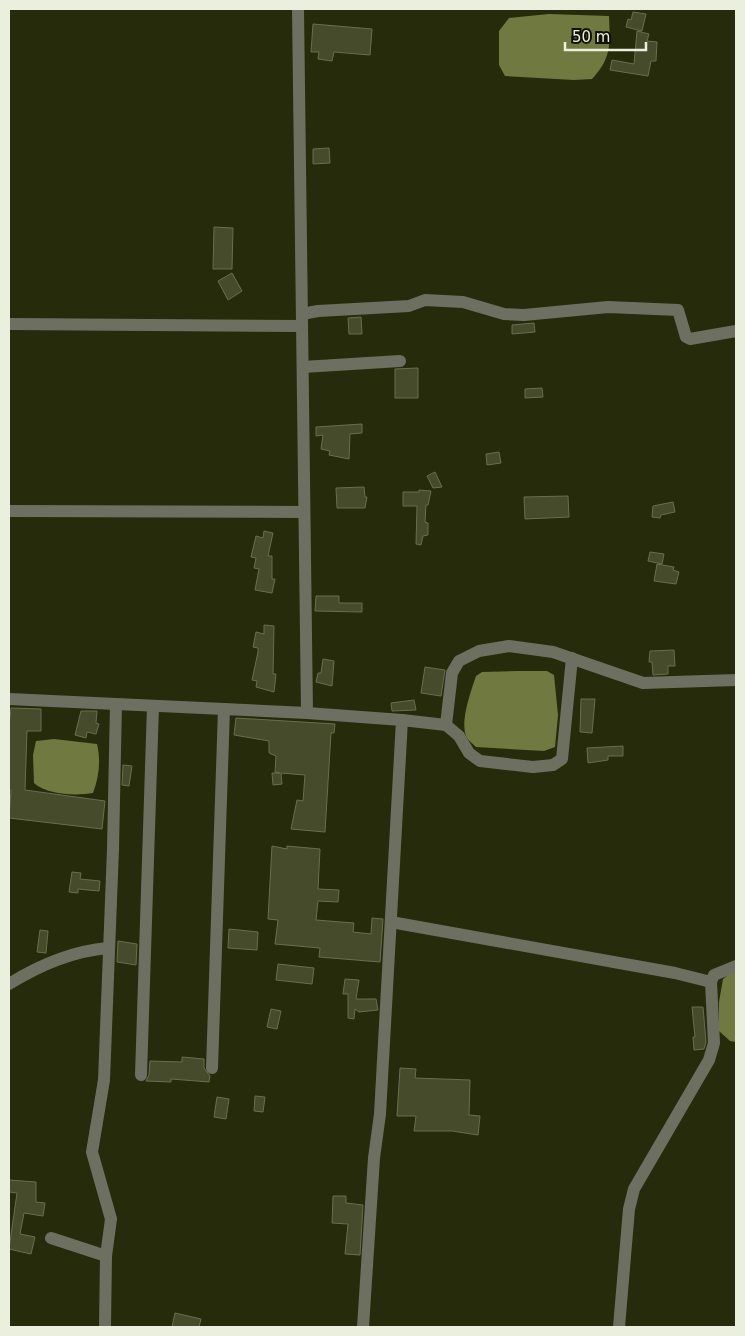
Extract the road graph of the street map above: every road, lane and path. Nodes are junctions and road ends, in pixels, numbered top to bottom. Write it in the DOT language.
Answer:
graph roads {
  1 [pos="298,9"];
  2 [pos="302,320"];
  3 [pos="9,324"];
  4 [pos="736,331"];
  5 [pos="400,361"];
  6 [pos="303,367"];
  7 [pos="9,511"];
  8 [pos="304,512"];
  9 [pos="572,658"];
  10 [pos="736,680"];
  11 [pos="9,699"];
  12 [pos="116,704"];
  13 [pos="153,706"];
  14 [pos="224,709"];
  15 [pos="307,713"];
  16 [pos="402,720"];
  17 [pos="446,725"];
  18 [pos="391,922"];
  19 [pos="108,948"];
  20 [pos="736,966"];
  21 [pos="711,982"];
  22 [pos="9,984"];
  23 [pos="212,1068"];
  24 [pos="141,1075"];
  25 [pos="51,1238"];
  26 [pos="106,1256"];
  27 [pos="105,1327"];
  28 [pos="363,1327"];
  29 [pos="618,1327"];
  1 -- 2 [label="street"];
  2 -- 3 [label="street"];
  2 -- 4 [label="street"];
  2 -- 6 [label="street"];
  5 -- 6 [label="street"];
  6 -- 8 [label="street"];
  7 -- 8 [label="street"];
  8 -- 15 [label="street"];
  9 -- 10 [label="street"];
  9 -- 17 [label="street"];
  9 -- 17 [label="street"];
  11 -- 12 [label="street"];
  12 -- 13 [label="street"];
  12 -- 19 [label="street"];
  13 -- 14 [label="street"];
  13 -- 24 [label="street"];
  14 -- 15 [label="street"];
  14 -- 23 [label="street"];
  15 -- 16 [label="street"];
  16 -- 17 [label="street"];
  16 -- 18 [label="street"];
  18 -- 21 [label="street"];
  18 -- 28 [label="street"];
  19 -- 22 [label="street"];
  19 -- 26 [label="street"];
  20 -- 21 [label="street"];
  21 -- 29 [label="street"];
  25 -- 26 [label="street"];
  26 -- 27 [label="street"];
}
